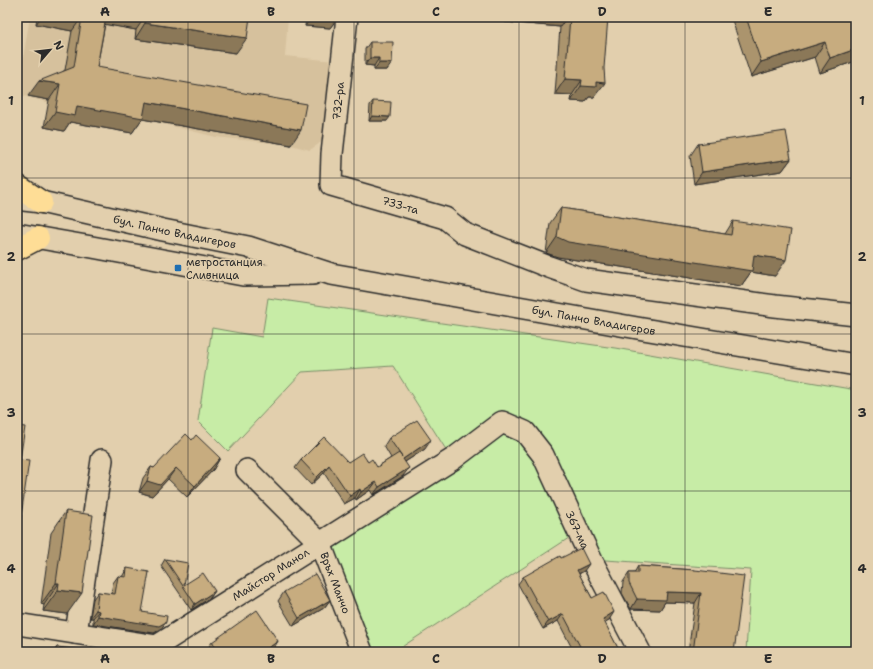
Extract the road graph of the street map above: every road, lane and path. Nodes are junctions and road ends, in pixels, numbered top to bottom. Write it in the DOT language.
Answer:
graph roads {
  1 [pos="347,17"];
  2 [pos="331,185"];
  3 [pos="17,186"];
  4 [pos="17,199"];
  5 [pos="41,202"];
  6 [pos="27,236"];
  7 [pos="17,249"];
  8 [pos="331,274"];
  9 [pos="856,315"];
  10 [pos="856,366"];
  11 [pos="502,422"];
  12 [pos="102,460"];
  13 [pos="247,470"];
  14 [pos="320,543"];
  15 [pos="17,624"];
  16 [pos="76,633"];
  17 [pos="157,649"];
  18 [pos="362,652"];
  19 [pos="640,652"];
  1 -- 2 [label="street, 732-ра"];
  2 -- 9 [label="street, 733-та"];
  3 -- 5 [label="main road"];
  4 -- 5 [label="street, бул. Панчо Владигеров"];
  5 -- 8 [label="street, бул. Панчо Владигеров"];
  6 -- 7 [label="main road"];
  6 -- 8 [label="street, бул. Панчо Владигеров"];
  8 -- 10 [label="street, бул. Панчо Владигеров"];
  11 -- 14 [label="street, Майстор Манол"];
  11 -- 19 [label="street, 367-ма"];
  12 -- 16 [label="street"];
  13 -- 14 [label="street, Връх Манчо"];
  14 -- 17 [label="street, Майстор Манол"];
  14 -- 18 [label="street, Връх Манчо"];
  15 -- 16 [label="street, Майстор Манол"];
  16 -- 17 [label="street, Майстор Манол"];
}
